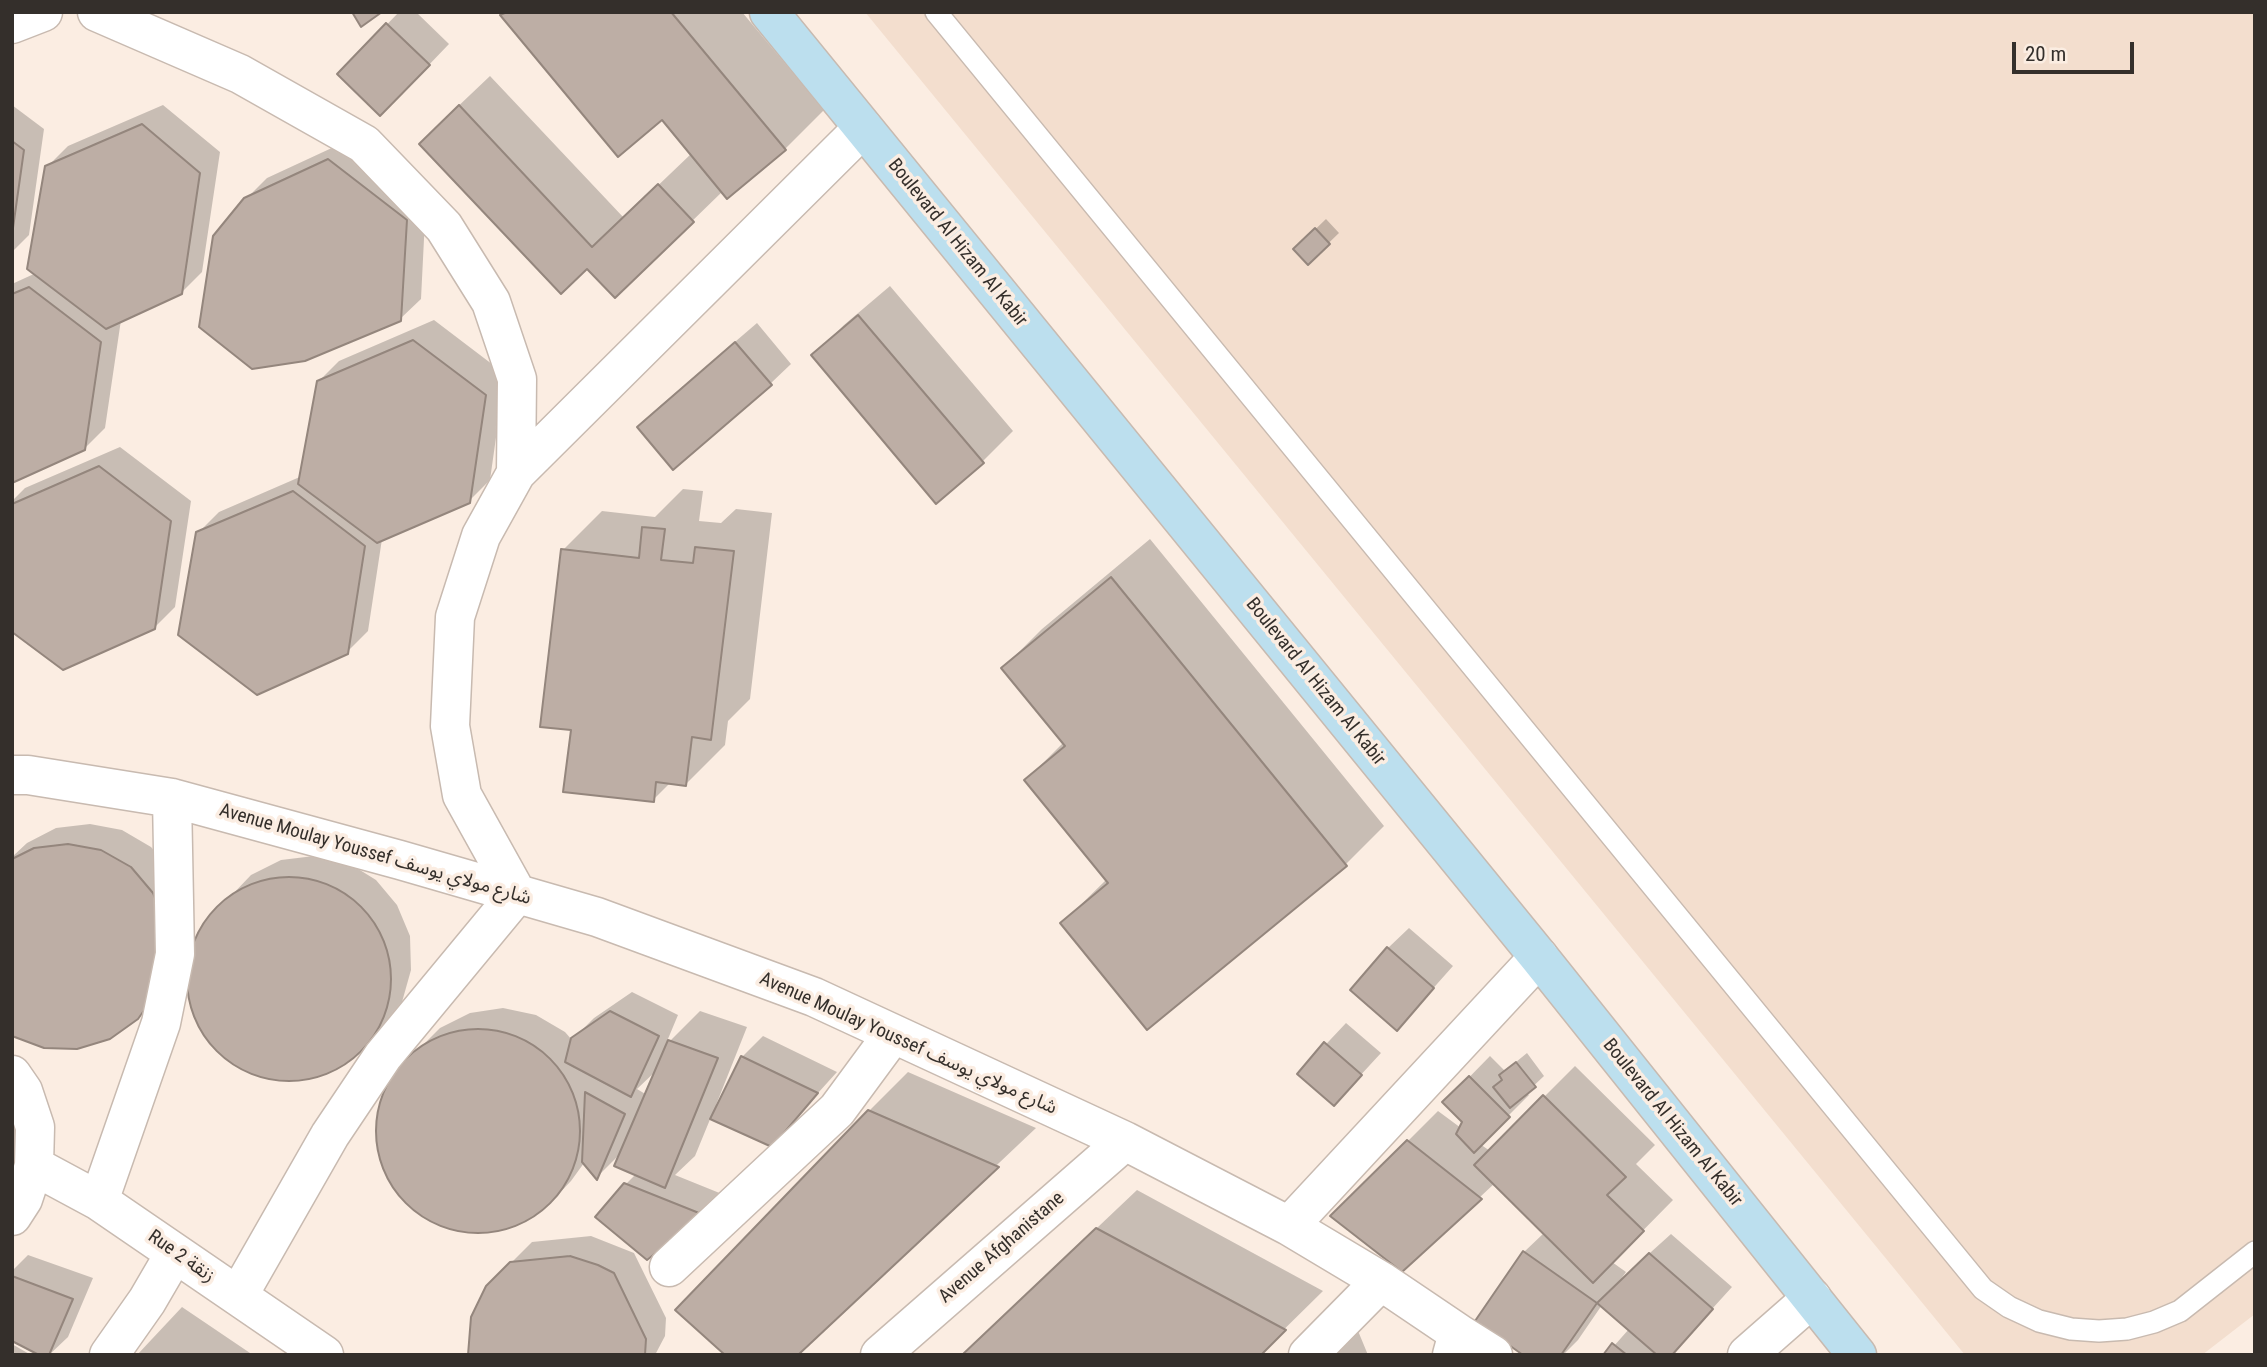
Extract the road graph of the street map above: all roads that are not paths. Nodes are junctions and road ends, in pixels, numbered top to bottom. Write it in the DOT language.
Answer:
graph roads {
  1 [pos="43,12"];
  2 [pos="97,12"];
  3 [pos="769,12"];
  4 [pos="936,12"];
  5 [pos="12,24"];
  6 [pos="863,128"];
  7 [pos="516,473"];
  8 [pos="12,775"];
  9 [pos="172,798"];
  10 [pos="517,894"];
  11 [pos="1539,957"];
  12 [pos="893,1034"];
  13 [pos="12,1075"];
  14 [pos="1125,1140"];
  15 [pos="34,1166"];
  16 [pos="99,1201"];
  17 [pos="12,1216"];
  18 [pos="1289,1226"];
  19 [pos="2255,1252"];
  20 [pos="175,1253"];
  21 [pos="670,1267"];
  22 [pos="1381,1281"];
  23 [pos="238,1296"];
  24 [pos="1812,1298"];
  25 [pos="1455,1344"];
  26 [pos="109,1355"];
  27 [pos="324,1355"];
  28 [pos="880,1355"];
  29 [pos="1308,1355"];
  30 [pos="1493,1355"];
  31 [pos="1747,1355"];
  32 [pos="1857,1355"];
  1 -- 5 [label="street"];
  2 -- 7 [label="street"];
  3 -- 6 [label="main road, Boulevard Al Hizam Al Kabir"];
  4 -- 19 [label="lane"];
  6 -- 7 [label="street"];
  6 -- 11 [label="main road, Boulevard Al Hizam Al Kabir"];
  7 -- 10 [label="street"];
  8 -- 9 [label="street, Avenue Moulay Youssef شارع مولاي يوسف"];
  9 -- 10 [label="street, Avenue Moulay Youssef شارع مولاي يوسف"];
  9 -- 16 [label="street"];
  10 -- 12 [label="street, Avenue Moulay Youssef شارع مولاي يوسف"];
  10 -- 23 [label="street"];
  11 -- 18 [label="street"];
  11 -- 24 [label="main road, Boulevard Al Hizam Al Kabir"];
  12 -- 14 [label="street, Avenue Moulay Youssef شارع مولاي يوسف"];
  12 -- 21 [label="street"];
  13 -- 15 [label="street"];
  14 -- 18 [label="street, Avenue Moulay Youssef شارع مولاي يوسف"];
  14 -- 28 [label="street, Avenue Afghanistane"];
  15 -- 16 [label="street, Rue 2 زنقة"];
  15 -- 17 [label="street"];
  16 -- 20 [label="street, Rue 2 زنقة"];
  18 -- 22 [label="street, Avenue Moulay Youssef شارع مولاي يوسف"];
  20 -- 23 [label="street, Rue 2 زنقة"];
  20 -- 26 [label="street"];
  22 -- 25 [label="street, Avenue Moulay Youssef شارع مولاي يوسف"];
  22 -- 29 [label="street"];
  23 -- 27 [label="street, Rue 2 زنقة"];
  24 -- 31 [label="street"];
  24 -- 32 [label="main road, Boulevard Al Hizam Al Kabir"];
  25 -- 30 [label="street, Avenue Moulay Youssef شارع مولاي يوسف"];
}
